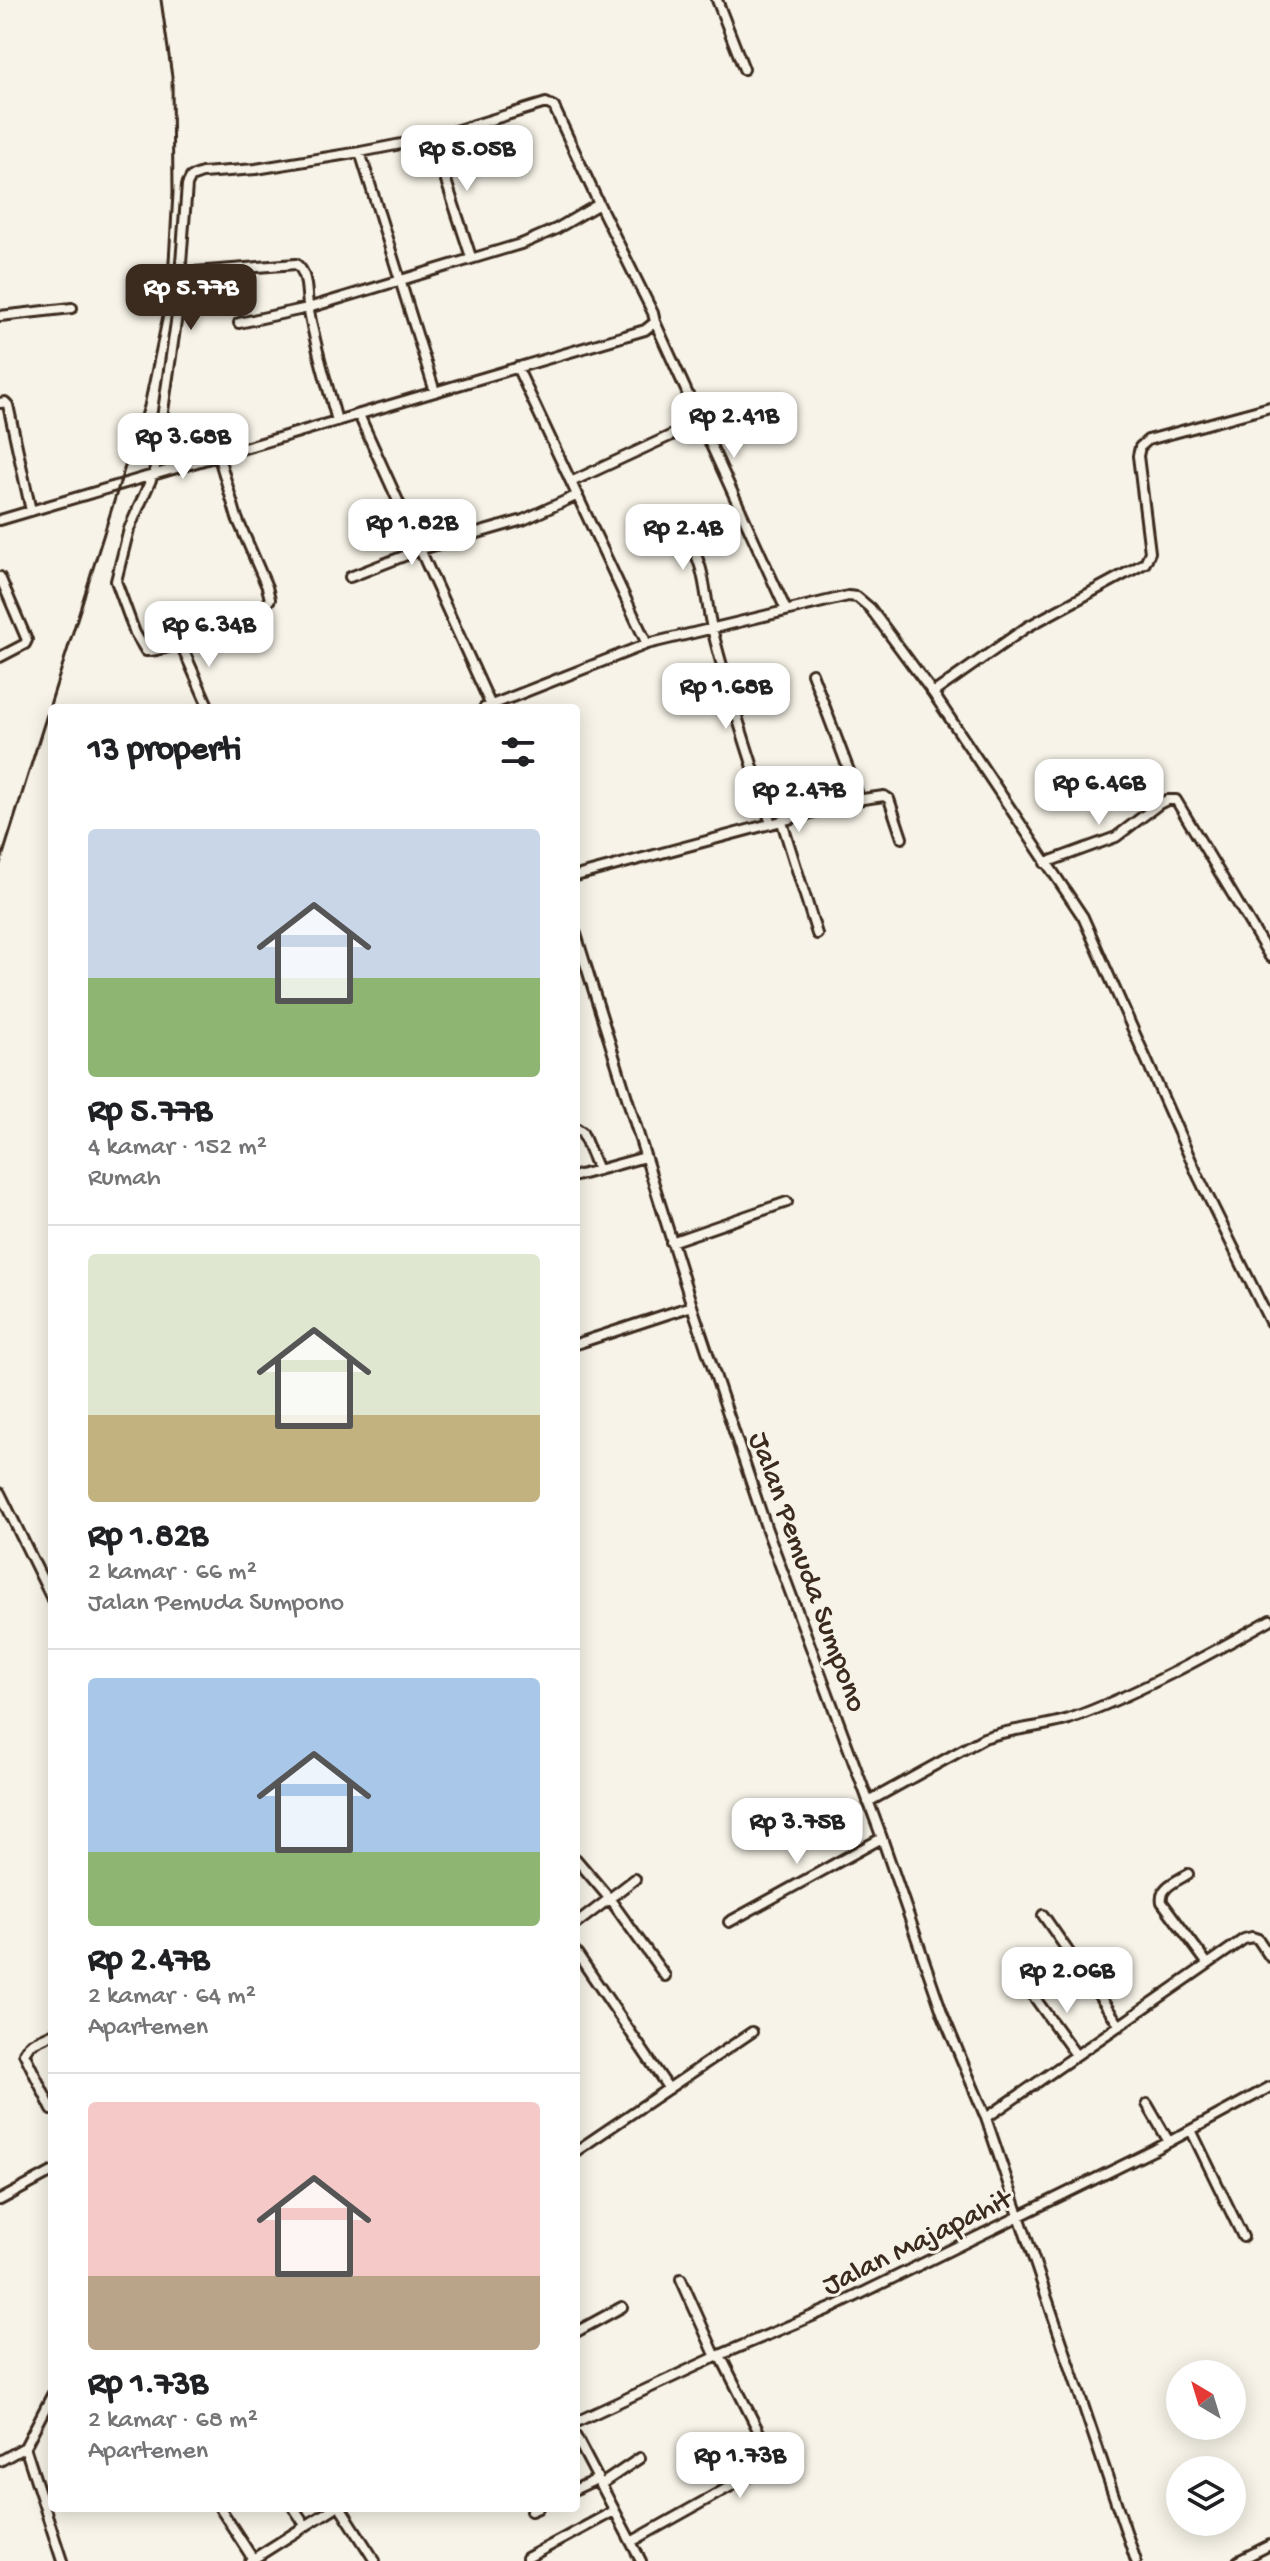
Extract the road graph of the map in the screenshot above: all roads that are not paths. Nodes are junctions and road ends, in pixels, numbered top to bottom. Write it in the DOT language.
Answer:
graph roads {
  1 [pos="717,0"];
  2 [pos="744,69"];
  3 [pos="432,138"];
  4 [pos="360,152"];
  5 [pos="599,204"];
  6 [pos="471,257"];
  7 [pos="181,273"];
  8 [pos="399,279"];
  9 [pos="72,308"];
  10 [pos="308,308"];
  11 [pos="0,316"];
  12 [pos="655,322"];
  13 [pos="239,323"];
  14 [pos="517,367"];
  15 [pos="435,392"];
  16 [pos="0,403"];
  17 [pos="1270,407"];
  18 [pos="359,415"];
  19 [pos="337,421"];
  20 [pos="700,422"];
  21 [pos="218,454"];
  22 [pos="154,473"];
  23 [pos="573,481"];
  24 [pos="578,495"];
  25 [pos="31,511"];
  26 [pos="0,520"];
  27 [pos="638,532"];
  28 [pos="422,549"];
  29 [pos="0,577"];
  30 [pos="350,577"];
  31 [pos="786,610"];
  32 [pos="712,628"];
  33 [pos="180,642"];
  34 [pos="647,644"];
  35 [pos="0,657"];
  36 [pos="812,673"];
  37 [pos="933,693"];
  38 [pos="207,704"];
  39 [pos="488,704"];
  40 [pos="497,704"];
  41 [pos="856,800"];
  42 [pos="782,822"];
  43 [pos="771,824"];
  44 [pos="902,838"];
  45 [pos="1045,863"];
  46 [pos="580,875"];
  47 [pos="817,934"];
  48 [pos="1270,957"];
  49 [pos="580,964"];
  50 [pos="580,1131"];
  51 [pos="645,1157"];
  52 [pos="598,1170"];
  53 [pos="580,1175"];
  54 [pos="787,1202"];
  55 [pos="671,1242"];
  56 [pos="692,1306"];
  57 [pos="1270,1322"];
  58 [pos="580,1343"];
  59 [pos="0,1493"];
  60 [pos="48,1591"];
  61 [pos="1270,1620"];
  62 [pos="868,1802"];
  63 [pos="882,1838"];
  64 [pos="580,1864"];
  65 [pos="1188,1874"];
  66 [pos="635,1879"];
  67 [pos="609,1898"];
  68 [pos="1043,1915"];
  69 [pos="580,1920"];
  70 [pos="729,1922"];
  71 [pos="1270,1957"];
  72 [pos="580,1958"];
  73 [pos="1207,1963"];
  74 [pos="665,1976"];
  75 [pos="1032,1994"];
  76 [pos="1120,2026"];
  77 [pos="752,2032"];
  78 [pos="48,2036"];
  79 [pos="1076,2055"];
  80 [pos="1270,2087"];
  81 [pos="669,2089"];
  82 [pos="48,2102"];
  83 [pos="1147,2104"];
  84 [pos="986,2118"];
  85 [pos="1191,2130"];
  86 [pos="1169,2142"];
  87 [pos="580,2148"];
  88 [pos="48,2175"];
  89 [pos="0,2200"];
  90 [pos="1019,2217"];
  91 [pos="1243,2237"];
  92 [pos="681,2279"];
  93 [pos="622,2307"];
  94 [pos="580,2330"];
  95 [pos="718,2356"];
  96 [pos="48,2403"];
  97 [pos="580,2420"];
  98 [pos="580,2445"];
  99 [pos="25,2447"];
  100 [pos="640,2458"];
  101 [pos="0,2461"];
  102 [pos="599,2482"];
  103 [pos="580,2488"];
  104 [pos="614,2511"];
  105 [pos="222,2512"];
  106 [pos="297,2512"];
  107 [pos="327,2512"];
  108 [pos="344,2512"];
  109 [pos="305,2525"];
  110 [pos="631,2542"];
  111 [pos="1270,2545"];
  112 [pos="527,2558"];
  113 [pos="251,2560"];
  114 [pos="62,2561"];
  115 [pos="375,2561"];
  116 [pos="641,2561"];
  117 [pos="1136,2561"];
  118 [pos="1238,2561"];
  1 -- 2 [label="street"];
  3 -- 4 [label="street"];
  3 -- 5 [label="street"];
  3 -- 6 [label="street"];
  4 -- 7 [label="street"];
  4 -- 8 [label="street"];
  5 -- 6 [label="street"];
  5 -- 12 [label="street"];
  6 -- 8 [label="street"];
  7 -- 10 [label="street"];
  7 -- 22 [label="street"];
  8 -- 10 [label="street"];
  8 -- 15 [label="street"];
  9 -- 11 [label="street"];
  10 -- 13 [label="street"];
  10 -- 19 [label="street"];
  12 -- 14 [label="street"];
  12 -- 20 [label="street"];
  14 -- 15 [label="street"];
  14 -- 23 [label="street"];
  15 -- 18 [label="street"];
  16 -- 25 [label="street"];
  17 -- 37 [label="street"];
  18 -- 19 [label="street"];
  18 -- 28 [label="street"];
  19 -- 21 [label="street"];
  20 -- 23 [label="street"];
  20 -- 31 [label="street"];
  21 -- 22 [label="street"];
  21 -- 33 [label="street"];
  22 -- 25 [label="street"];
  22 -- 33 [label="street"];
  23 -- 24 [label="street"];
  24 -- 28 [label="street"];
  24 -- 34 [label="street"];
  25 -- 26 [label="street"];
  27 -- 32 [label="street"];
  28 -- 30 [label="street"];
  28 -- 39 [label="street"];
  29 -- 35 [label="street"];
  31 -- 32 [label="street"];
  31 -- 37 [label="street"];
  32 -- 34 [label="street"];
  32 -- 43 [label="street"];
  33 -- 38 [label="street"];
  34 -- 40 [label="street"];
  36 -- 41 [label="street"];
  37 -- 45 [label="street"];
  41 -- 42 [label="street"];
  41 -- 44 [label="street"];
  42 -- 43 [label="street"];
  42 -- 47 [label="street"];
  43 -- 46 [label="street"];
  45 -- 48 [label="street"];
  45 -- 57 [label="street"];
  49 -- 51 [label="street, Jalan Pemuda Sumpono"];
  50 -- 52 [label="street"];
  51 -- 52 [label="street"];
  51 -- 55 [label="street, Jalan Pemuda Sumpono"];
  52 -- 53 [label="street"];
  54 -- 55 [label="street"];
  55 -- 56 [label="street, Jalan Pemuda Sumpono"];
  56 -- 58 [label="street"];
  56 -- 62 [label="street, Jalan Pemuda Sumpono"];
  59 -- 60 [label="street"];
  61 -- 62 [label="street"];
  62 -- 63 [label="street, Jalan Pemuda Sumpono"];
  63 -- 70 [label="street"];
  63 -- 84 [label="street, Jalan Pemuda Sumpono"];
  64 -- 67 [label="street"];
  65 -- 73 [label="street"];
  66 -- 67 [label="street"];
  67 -- 69 [label="street"];
  67 -- 74 [label="street"];
  68 -- 76 [label="street"];
  71 -- 73 [label="street"];
  72 -- 81 [label="street"];
  73 -- 76 [label="street"];
  75 -- 79 [label="street"];
  76 -- 79 [label="street"];
  77 -- 81 [label="street"];
  78 -- 82 [label="street"];
  79 -- 84 [label="street"];
  80 -- 85 [label="street, Jalan Majapahit"];
  81 -- 87 [label="street"];
  83 -- 86 [label="street"];
  84 -- 90 [label="street, Jalan Pemuda Sumpono"];
  85 -- 86 [label="street, Jalan Majapahit"];
  85 -- 91 [label="street"];
  86 -- 90 [label="street, Jalan Majapahit"];
  88 -- 89 [label="street"];
  90 -- 95 [label="street, Jalan Majapahit"];
  90 -- 117 [label="street, Jalan Pemuda Sumpono"];
  92 -- 95 [label="street"];
  93 -- 94 [label="street"];
  95 -- 97 [label="street, Jalan Majapahit"];
  95 -- 110 [label="street"];
  96 -- 99 [label="street"];
  98 -- 102 [label="street"];
  99 -- 101 [label="street"];
  99 -- 114 [label="street"];
  100 -- 102 [label="street"];
  102 -- 103 [label="street"];
  102 -- 104 [label="street"];
  104 -- 110 [label="street"];
  104 -- 112 [label="street"];
  105 -- 113 [label="street"];
  106 -- 109 [label="street"];
  107 -- 109 [label="street"];
  108 -- 115 [label="street"];
  109 -- 113 [label="street"];
  110 -- 116 [label="street"];
  111 -- 118 [label="street"];
}
